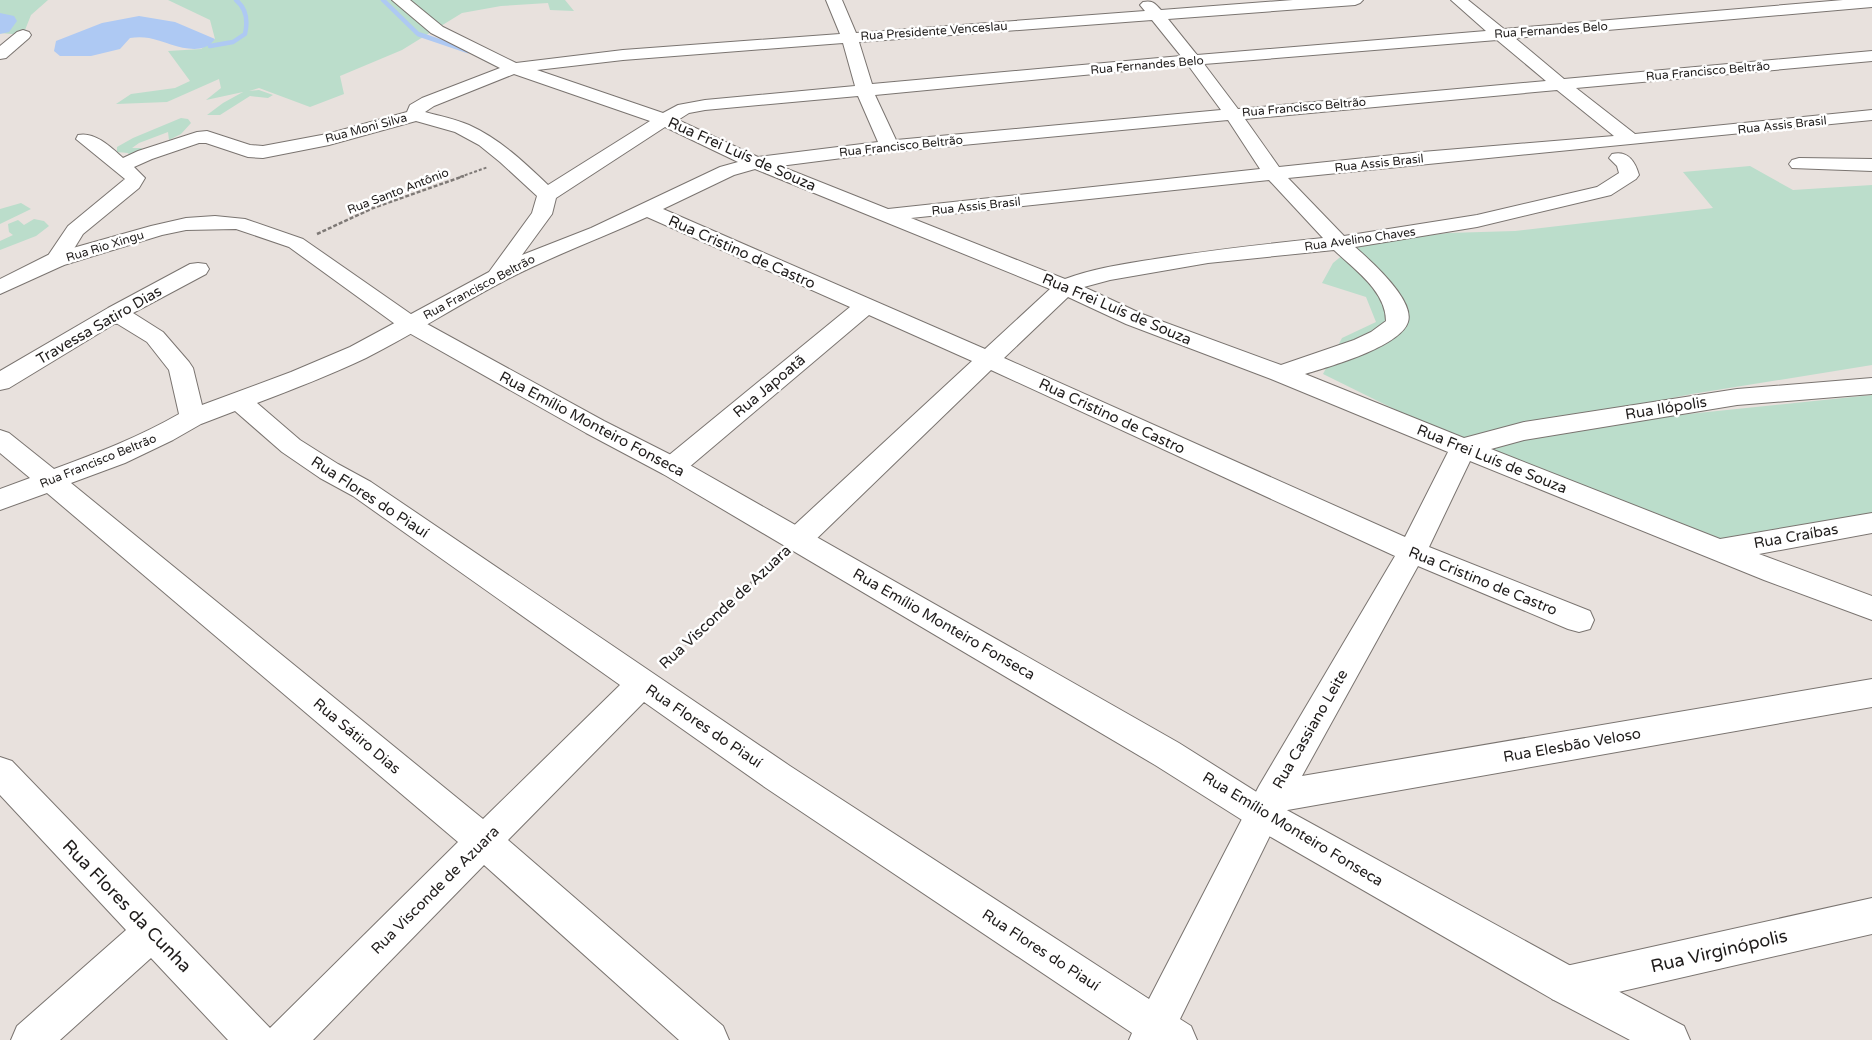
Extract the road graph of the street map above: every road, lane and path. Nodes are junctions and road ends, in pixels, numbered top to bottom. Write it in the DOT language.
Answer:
graph roads {
  1 [pos="400,0"];
  2 [pos="834,0"];
  3 [pos="1144,0"];
  4 [pos="1355,0"];
  5 [pos="1459,0"];
  6 [pos="1867,3"];
  7 [pos="1157,15"];
  8 [pos="1502,34"];
  9 [pos="22,35"];
  10 [pos="850,38"];
  11 [pos="0,54"];
  12 [pos="1872,56"];
  13 [pos="1192,60"];
  14 [pos="514,68"];
  15 [pos="1560,84"];
  16 [pos="865,92"];
  17 [pos="1232,113"];
  18 [pos="416,115"];
  19 [pos="1872,115"];
  20 [pos="664,120"];
  21 [pos="86,139"];
  22 [pos="1631,140"];
  23 [pos="889,146"];
  24 [pos="1620,158"];
  25 [pos="508,160"];
  26 [pos="756,163"];
  27 [pos="1798,164"];
  28 [pos="1872,165"];
  29 [pos="122,166"];
  30 [pos="1275,174"];
  31 [pos="546,195"];
  32 [pos="647,209"];
  33 [pos="886,215"];
  34 [pos="215,222"];
  35 [pos="296,243"];
  36 [pos="1338,243"];
  37 [pos="56,260"];
  38 [pos="198,268"];
  39 [pos="493,278"];
  40 [pos="0,287"];
  41 [pos="1065,287"];
  42 [pos="866,306"];
  43 [pos="116,313"];
  44 [pos="410,324"];
  45 [pos="987,359"];
  46 [pos="1280,372"];
  47 [pos="0,382"];
  48 [pos="1872,386"];
  49 [pos="239,401"];
  50 [pos="192,418"];
  51 [pos="0,439"];
  52 [pos="1463,448"];
  53 [pos="672,467"];
  54 [pos="50,480"];
  55 [pos="0,500"];
  56 [pos="1872,523"];
  57 [pos="798,539"];
  58 [pos="1720,550"];
  59 [pos="1412,552"];
  60 [pos="1872,608"];
  61 [pos="1579,620"];
  62 [pos="642,683"];
  63 [pos="1872,693"];
  64 [pos="0,772"];
  65 [pos="1267,806"];
  66 [pos="483,841"];
  67 [pos="1872,916"];
  68 [pos="152,932"];
  69 [pos="1566,985"];
  70 [pos="1161,1035"];
  71 [pos="31,1040"];
  72 [pos="255,1040"];
  73 [pos="285,1040"];
  74 [pos="709,1040"];
  75 [pos="1670,1040"];
  1 -- 14 [label="street, Rua Frei Luís de Souza"];
  2 -- 10 [label="street"];
  3 -- 7 [label="street"];
  4 -- 7 [label="street, Rua Presidente Venceslau"];
  5 -- 8 [label="street"];
  6 -- 8 [label="street, Rua Fernandes Belo"];
  7 -- 10 [label="street, Rua Presidente Venceslau"];
  7 -- 13 [label="street"];
  8 -- 13 [label="street, Rua Fernandes Belo"];
  8 -- 15 [label="street"];
  9 -- 11 [label="street"];
  10 -- 14 [label="street, Rua Presidente Venceslau"];
  10 -- 16 [label="street"];
  12 -- 15 [label="street, Rua Francisco Beltrão"];
  13 -- 16 [label="street, Rua Fernandes Belo"];
  13 -- 17 [label="street"];
  14 -- 18 [label="street, Rua Moni Silva"];
  14 -- 20 [label="street, Rua Frei Luís de Souza"];
  15 -- 17 [label="street, Rua Francisco Beltrão"];
  15 -- 22 [label="street"];
  16 -- 20 [label="street, Rua Fernandes Belo"];
  16 -- 23 [label="street"];
  17 -- 23 [label="street, Rua Francisco Beltrão"];
  17 -- 30 [label="street"];
  18 -- 25 [label="street"];
  18 -- 29 [label="street, Rua Moni Silva"];
  19 -- 22 [label="street, Rua Assis Brasil"];
  20 -- 26 [label="street, Rua Frei Luís de Souza"];
  20 -- 31 [label="street, Rua Fernandes Belo"];
  21 -- 29 [label="street"];
  22 -- 30 [label="street, Rua Assis Brasil"];
  23 -- 26 [label="street, Rua Francisco Beltrão"];
  24 -- 36 [label="street, Rua Avelino Chaves"];
  25 -- 31 [label="street"];
  25 -- 35 [label="path, Rua Santo Antônio"];
  26 -- 32 [label="street, Rua Francisco Beltrão"];
  26 -- 33 [label="street, Rua Frei Luís de Souza"];
  27 -- 28 [label="street"];
  29 -- 37 [label="street"];
  30 -- 33 [label="street, Rua Assis Brasil"];
  30 -- 36 [label="street"];
  31 -- 39 [label="street"];
  32 -- 39 [label="street, Rua Francisco Beltrão"];
  32 -- 42 [label="street, Rua Cristino de Castro"];
  33 -- 41 [label="street, Rua Frei Luís de Souza"];
  34 -- 35 [label="street, Rua Emílio Monteiro Fonseca"];
  34 -- 37 [label="street, Rua Rio Xingu"];
  35 -- 44 [label="street, Rua Emílio Monteiro Fonseca"];
  36 -- 41 [label="street, Rua Avelino Chaves"];
  36 -- 46 [label="street"];
  37 -- 40 [label="street, Rua Rio Xingu"];
  38 -- 43 [label="street, Travessa Satiro Dias"];
  39 -- 44 [label="street, Rua Francisco Beltrão"];
  41 -- 45 [label="street, Rua Visconde de Azuara"];
  41 -- 46 [label="street, Rua Frei Luís de Souza"];
  42 -- 45 [label="street, Rua Cristino de Castro"];
  42 -- 53 [label="street, Rua Japoatã"];
  43 -- 47 [label="street, Travessa Satiro Dias"];
  43 -- 50 [label="street"];
  44 -- 49 [label="street, Rua Francisco Beltrão"];
  44 -- 53 [label="street, Rua Emílio Monteiro Fonseca"];
  45 -- 57 [label="street, Rua Visconde de Azuara"];
  45 -- 59 [label="street, Rua Cristino de Castro"];
  46 -- 52 [label="street, Rua Frei Luís de Souza"];
  48 -- 52 [label="street, Rua Ilópolis"];
  49 -- 50 [label="street, Rua Francisco Beltrão"];
  49 -- 62 [label="street, Rua Flores do Piauí"];
  50 -- 54 [label="street, Rua Francisco Beltrão"];
  51 -- 54 [label="street, Rua Sátiro Dias"];
  52 -- 58 [label="street, Rua Frei Luís de Souza"];
  52 -- 59 [label="street, Rua Cassiano Leite"];
  53 -- 57 [label="street, Rua Emílio Monteiro Fonseca"];
  54 -- 55 [label="street, Rua Francisco Beltrão"];
  54 -- 66 [label="street, Rua Sátiro Dias"];
  56 -- 58 [label="street, Rua Craíbas"];
  57 -- 62 [label="path, Rua Visconde de Azuara"];
  57 -- 65 [label="street, Rua Emílio Monteiro Fonseca"];
  58 -- 60 [label="street, Rua Frei Luís de Souza"];
  59 -- 61 [label="street, Rua Cristino de Castro"];
  59 -- 65 [label="street, Rua Cassiano Leite"];
  62 -- 66 [label="street, Rua Visconde de Azuara"];
  62 -- 70 [label="street, Rua Flores do Piauí"];
  63 -- 65 [label="street, Rua Elesbão Veloso"];
  64 -- 68 [label="street, Rua Flores da Cunha"];
  65 -- 69 [label="street, Rua Emílio Monteiro Fonseca"];
  65 -- 70 [label="street, Rua Cassiano Leite"];
  66 -- 73 [label="street, Rua Visconde de Azuara"];
  66 -- 74 [label="street, Rua Sátiro Dias"];
  67 -- 69 [label="street, Rua Virginópolis"];
  68 -- 71 [label="street"];
  68 -- 72 [label="street, Rua Flores da Cunha"];
  69 -- 75 [label="street, Rua Emílio Monteiro Fonseca"];
}
